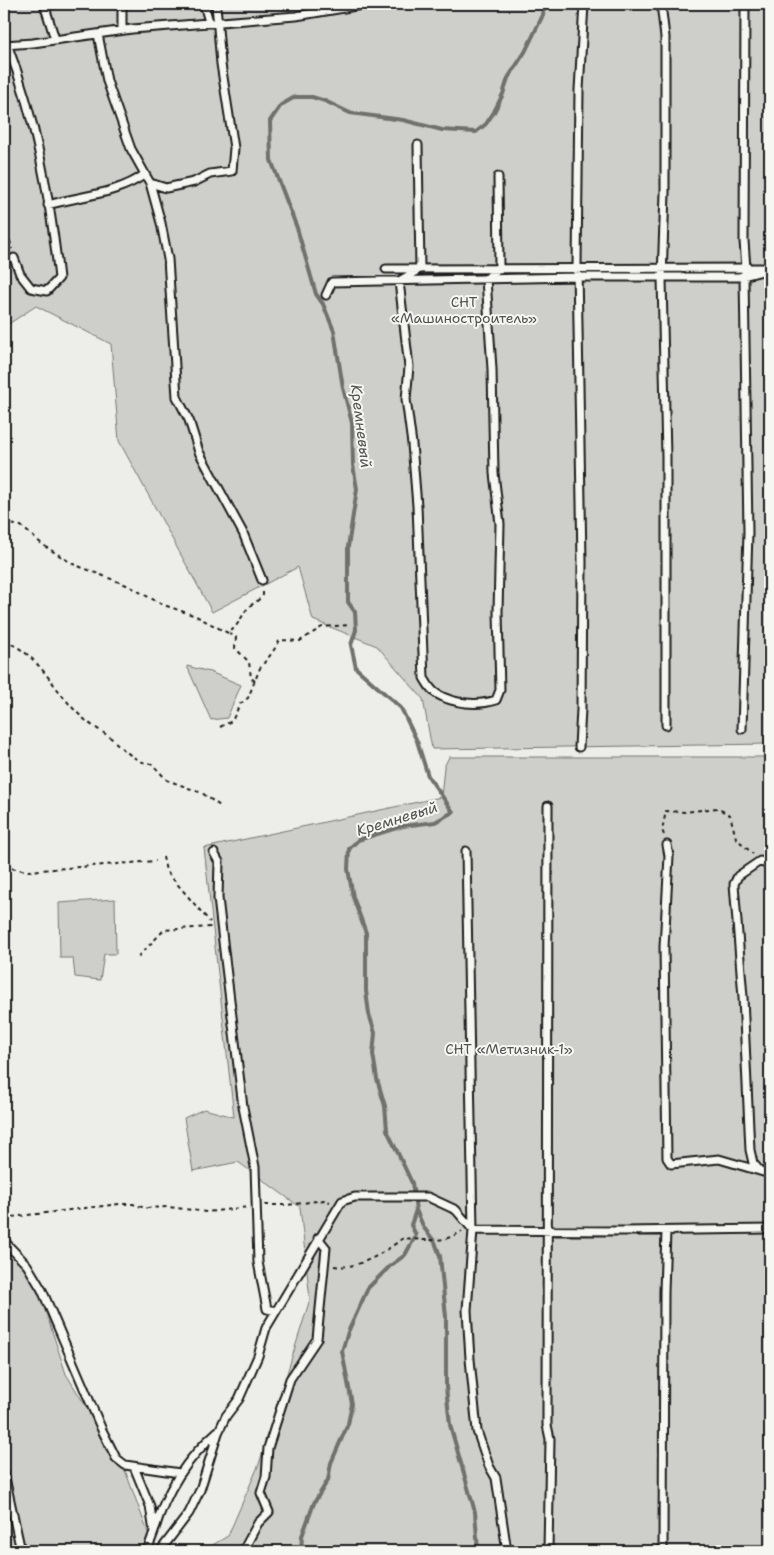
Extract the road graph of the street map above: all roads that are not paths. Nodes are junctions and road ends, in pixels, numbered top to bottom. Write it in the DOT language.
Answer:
graph roads {
  1 [pos="44,4"];
  2 [pos="122,4"];
  3 [pos="204,4"];
  4 [pos="216,4"];
  5 [pos="368,4"];
  6 [pos="584,4"];
  7 [pos="661,4"];
  8 [pos="745,4"];
  9 [pos="334,7"];
  10 [pos="209,22"];
  11 [pos="218,22"];
  12 [pos="122,30"];
  13 [pos="98,34"];
  14 [pos="55,39"];
  15 [pos="6,44"];
  16 [pos="418,145"];
  17 [pos="145,174"];
  18 [pos="498,177"];
  19 [pos="150,183"];
  20 [pos="48,205"];
  21 [pos="14,258"];
  22 [pos="577,267"];
  23 [pos="499,268"];
  24 [pos="664,268"];
  25 [pos="746,268"];
  26 [pos="770,268"];
  27 [pos="386,269"];
  28 [pos="420,269"];
  29 [pos="744,276"];
  30 [pos="578,277"];
  31 [pos="662,278"];
  32 [pos="486,280"];
  33 [pos="399,282"];
  34 [pos="326,295"];
  35 [pos="262,580"];
  36 [pos="666,725"];
  37 [pos="742,729"];
  38 [pos="579,747"];
  39 [pos="548,806"];
  40 [pos="667,845"];
  41 [pos="466,851"];
  42 [pos="214,853"];
  43 [pos="770,866"];
  44 [pos="760,1171"];
  45 [pos="770,1174"];
  46 [pos="471,1228"];
  47 [pos="770,1229"];
  48 [pos="549,1230"];
  49 [pos="666,1231"];
  50 [pos="318,1238"];
  51 [pos="4,1241"];
  52 [pos="276,1311"];
  53 [pos="220,1429"];
  54 [pos="134,1467"];
  55 [pos="4,1473"];
  56 [pos="180,1473"];
  57 [pos="154,1532"];
  58 [pos="21,1551"];
  59 [pos="148,1551"];
  60 [pos="160,1551"];
  61 [pos="243,1551"];
  62 [pos="507,1551"];
  63 [pos="548,1551"];
  64 [pos="663,1551"];
  1 -- 14 [label="lane"];
  2 -- 12 [label="lane"];
  3 -- 10 [label="lane"];
  4 -- 11 [label="lane"];
  5 -- 9 [label="lane"];
  6 -- 22 [label="lane"];
  7 -- 24 [label="lane"];
  8 -- 25 [label="lane"];
  9 -- 11 [label="lane"];
  10 -- 11 [label="lane"];
  10 -- 12 [label="lane"];
  11 -- 19 [label="lane"];
  12 -- 13 [label="lane"];
  13 -- 14 [label="lane"];
  13 -- 17 [label="lane"];
  14 -- 15 [label="lane"];
  15 -- 20 [label="lane"];
  16 -- 28 [label="lane"];
  17 -- 19 [label="lane"];
  17 -- 20 [label="lane"];
  18 -- 23 [label="lane"];
  19 -- 35 [label="lane"];
  20 -- 21 [label="lane"];
  22 -- 23 [label="lane"];
  22 -- 24 [label="lane"];
  22 -- 30 [label="lane"];
  23 -- 28 [label="lane"];
  23 -- 32 [label="lane"];
  24 -- 25 [label="lane"];
  24 -- 31 [label="lane"];
  25 -- 26 [label="lane"];
  25 -- 29 [label="lane"];
  26 -- 29 [label="lane"];
  27 -- 28 [label="lane"];
  28 -- 33 [label="lane"];
  29 -- 31 [label="lane"];
  29 -- 37 [label="lane"];
  30 -- 31 [label="lane"];
  30 -- 32 [label="lane"];
  30 -- 38 [label="lane"];
  31 -- 36 [label="lane"];
  32 -- 33 [label="lane"];
  32 -- 33 [label="lane"];
  33 -- 34 [label="lane"];
  39 -- 48 [label="lane"];
  40 -- 44 [label="lane"];
  41 -- 46 [label="lane"];
  42 -- 52 [label="lane"];
  43 -- 44 [label="lane"];
  44 -- 45 [label="lane"];
  46 -- 48 [label="lane"];
  46 -- 50 [label="lane"];
  46 -- 62 [label="lane"];
  47 -- 49 [label="lane"];
  48 -- 49 [label="lane"];
  48 -- 63 [label="lane"];
  49 -- 64 [label="lane"];
  50 -- 52 [label="lane"];
  50 -- 61 [label="lane"];
  51 -- 54 [label="lane"];
  52 -- 53 [label="lane"];
  53 -- 56 [label="lane"];
  53 -- 60 [label="lane"];
  54 -- 56 [label="lane"];
  54 -- 57 [label="lane"];
  55 -- 58 [label="lane"];
  56 -- 57 [label="lane"];
  57 -- 59 [label="lane"];
}
